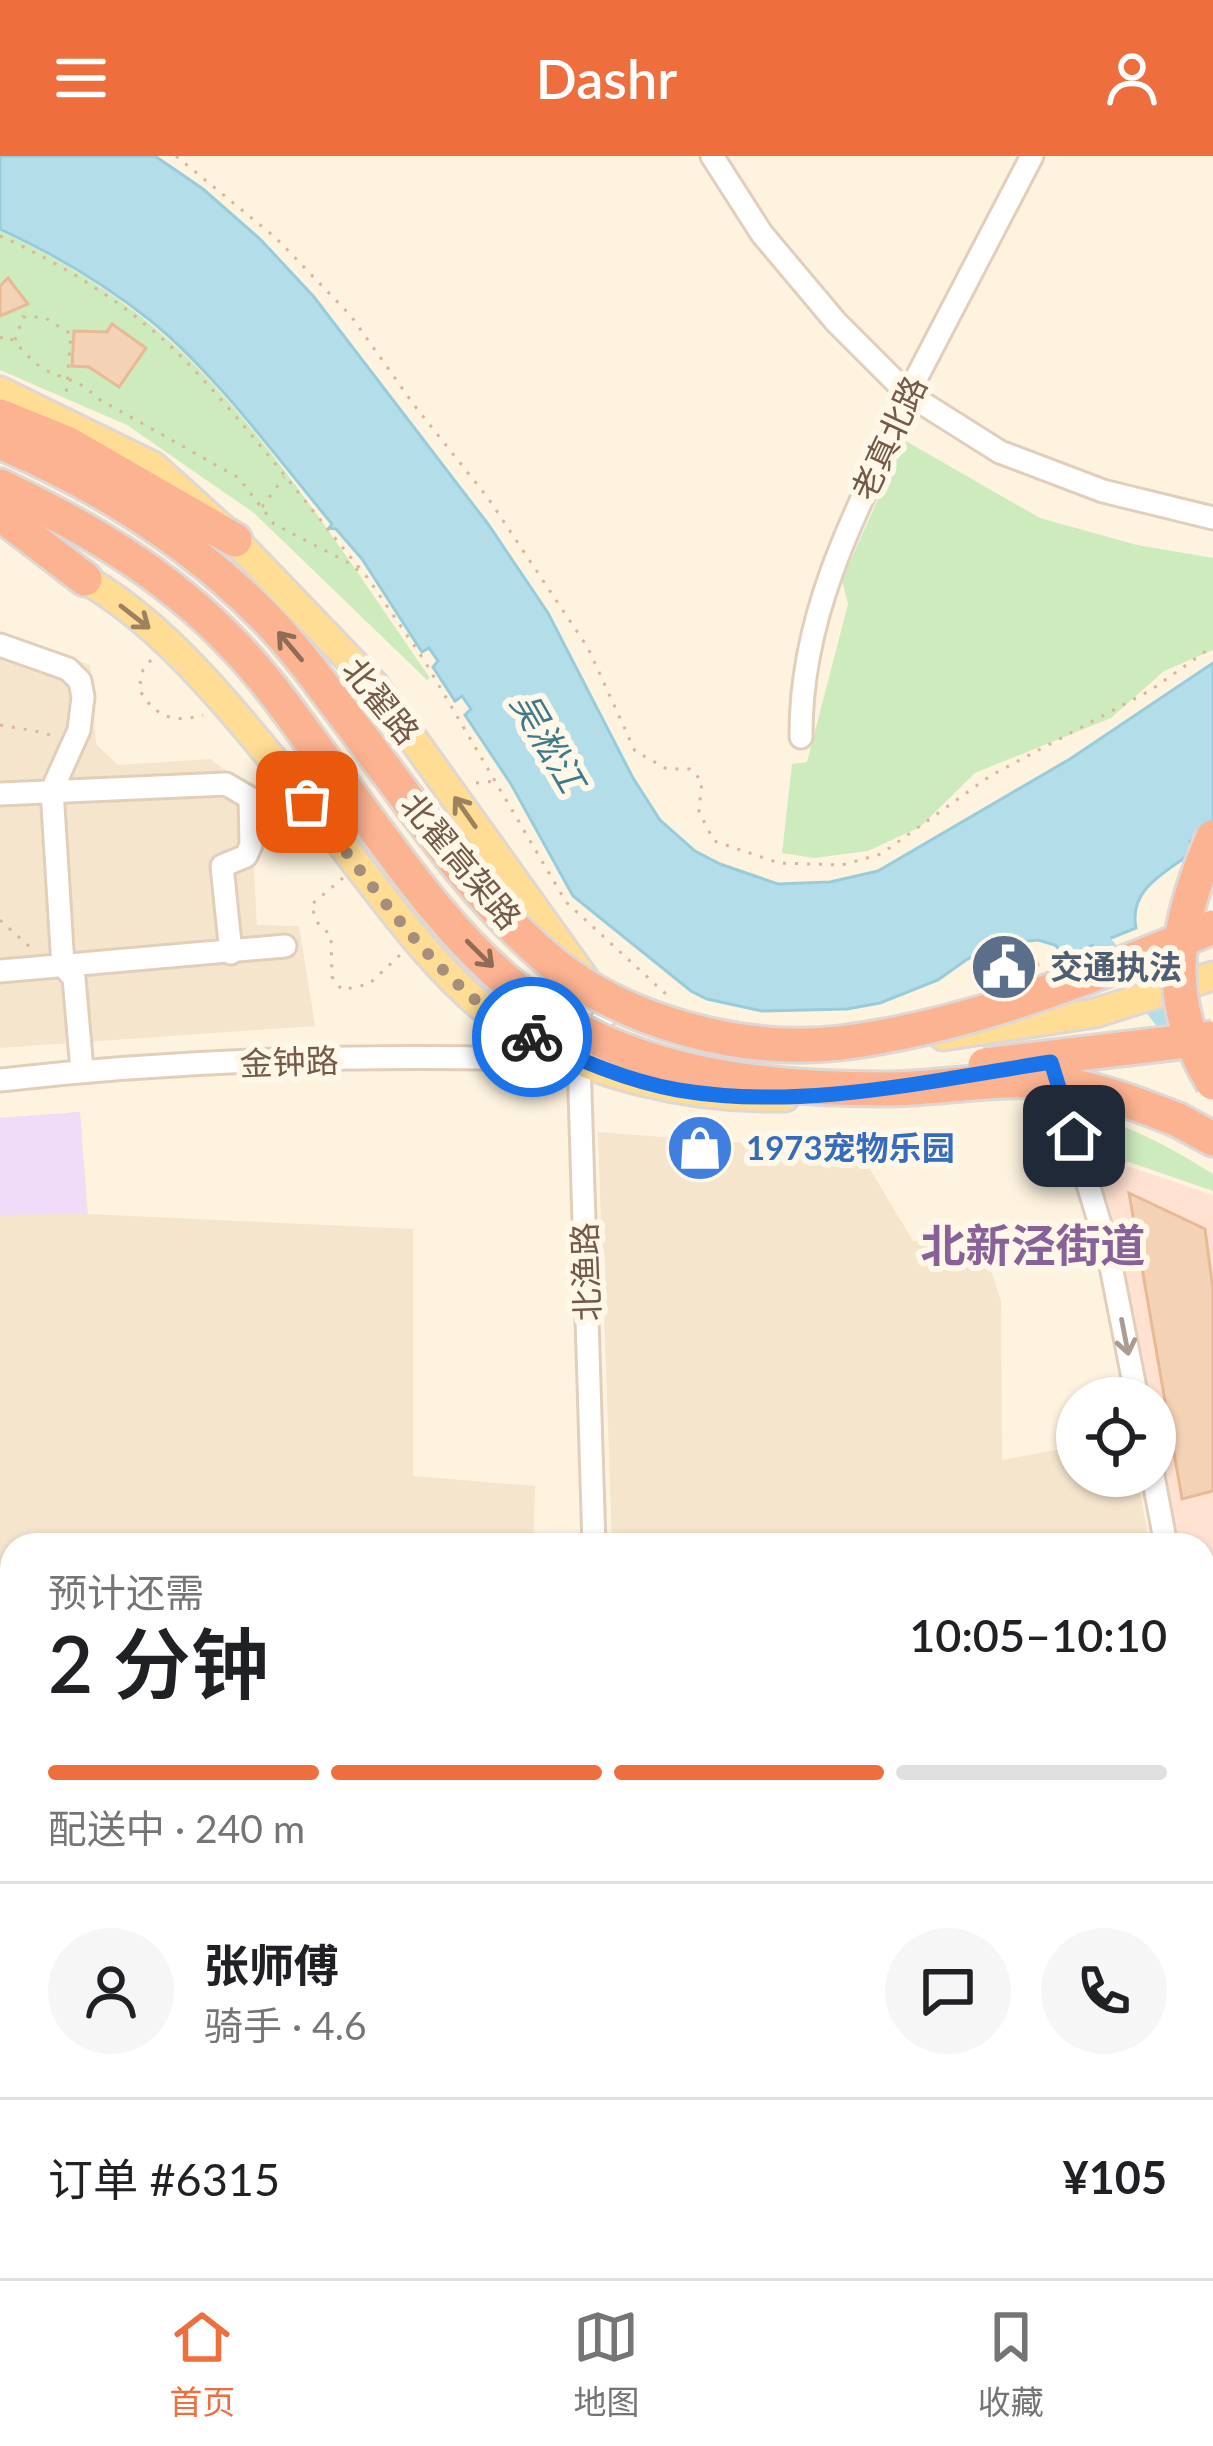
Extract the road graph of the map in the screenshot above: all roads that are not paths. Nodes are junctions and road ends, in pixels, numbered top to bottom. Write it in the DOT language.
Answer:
graph roads {
  1 [pos="712,156"];
  2 [pos="1032,156"];
  3 [pos="0,391"];
  4 [pos="908,394"];
  5 [pos="0,416"];
  6 [pos="0,442"];
  7 [pos="0,486"];
  8 [pos="0,514"];
  9 [pos="1213,518"];
  10 [pos="248,532"];
  11 [pos="0,535"];
  12 [pos="86,578"];
  13 [pos="0,645"];
  14 [pos="801,737"];
  15 [pos="52,790"];
  16 [pos="0,794"];
  17 [pos="1213,836"];
  18 [pos="1213,866"];
  19 [pos="1205,905"];
  20 [pos="1213,927"];
  21 [pos="285,946"];
  22 [pos="231,952"];
  23 [pos="57,966"];
  24 [pos="0,970"];
  25 [pos="1205,978"];
  26 [pos="1025,997"];
  27 [pos="610,1007"];
  28 [pos="1213,1023"];
  29 [pos="1213,1038"];
  30 [pos="1213,1053"];
  31 [pos="579,1060"];
  32 [pos="1051,1062"];
  33 [pos="82,1070"];
  34 [pos="0,1080"];
  35 [pos="1213,1083"];
  36 [pos="823,1086"];
  37 [pos="1213,1139"];
  38 [pos="1133,1377"];
  39 [pos="1157,1497"];
  40 [pos="593,1533"];
  41 [pos="1164,1533"];
  1 -- 4 [label="street"];
  2 -- 4 [label="street, 老真北路"];
  3 -- 10 [label="main road, 北翟路"];
  4 -- 9 [label="street"];
  4 -- 14 [label="street, 老真北路"];
  5 -- 10 [label="highway"];
  26 -- 6 [label="highway, 北翟高架路, one-way, bridge"];
  7 -- 36 [label="highway, 北翟高架路, one-way, bridge"];
  8 -- 12 [label="highway"];
  27 -- 10 [label="main road, 北翟路, one-way"];
  11 -- 12 [label="main road"];
  12 -- 31 [label="main road, one-way"];
  13 -- 15 [label="street"];
  15 -- 16 [label="street"];
  15 -- 22 [label="street"];
  15 -- 23 [label="street"];
  17 -- 19 [label="highway, bridge"];
  18 -- 19 [label="highway, bridge"];
  19 -- 26 [label="highway, bridge"];
  19 -- 35 [label="highway, bridge"];
  20 -- 26 [label="highway, bridge"];
  21 -- 22 [label="street"];
  22 -- 23 [label="street"];
  23 -- 24 [label="street"];
  23 -- 33 [label="street"];
  25 -- 27 [label="main road, 北翟路"];
  27 -- 31 [label="street"];
  28 -- 32 [label="main road, bridge"];
  29 -- 36 [label="highway, bridge"];
  30 -- 36 [label="highway, bridge"];
  31 -- 32 [label="main road"];
  31 -- 33 [label="street, 金钟路"];
  31 -- 40 [label="street, 北渔路"];
  32 -- 38 [label="street, one-way"];
  33 -- 34 [label="street, 金钟路"];
  36 -- 37 [label="highway, bridge"];
  39 -- 41 [label="street"];
}
